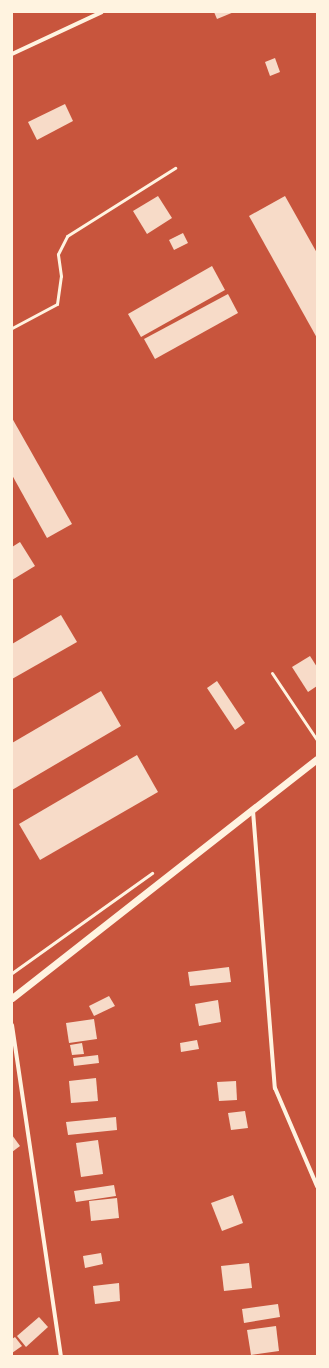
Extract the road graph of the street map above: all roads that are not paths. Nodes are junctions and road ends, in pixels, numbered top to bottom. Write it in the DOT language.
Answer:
graph roads {
  1 [pos="102,12"];
  2 [pos="12,54"];
  3 [pos="174,168"];
  4 [pos="12,328"];
  5 [pos="272,673"];
  6 [pos="317,740"];
  7 [pos="317,759"];
  8 [pos="254,811"];
  9 [pos="12,998"];
  10 [pos="12,1025"];
  11 [pos="317,1186"];
  12 [pos="61,1356"];
  1 -- 2 [label="street"];
  3 -- 4 [label="lane"];
  5 -- 6 [label="lane"];
  7 -- 8 [label="street"];
  8 -- 9 [label="street"];
  8 -- 11 [label="street"];
  10 -- 12 [label="street"];
}
